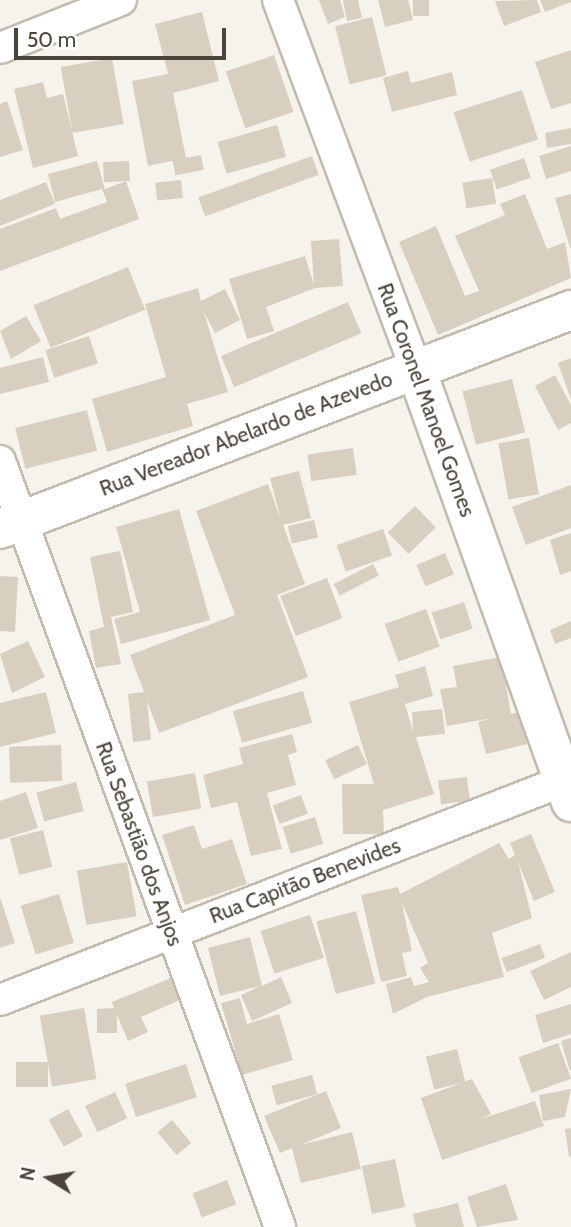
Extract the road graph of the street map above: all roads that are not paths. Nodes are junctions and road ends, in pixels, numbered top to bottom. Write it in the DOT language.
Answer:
graph roads {
  1 [pos="121,0"];
  2 [pos="278,0"];
  3 [pos="0,48"];
  4 [pos="571,310"];
  5 [pos="416,369"];
  6 [pos="0,461"];
  7 [pos="11,525"];
  8 [pos="568,787"];
  9 [pos="172,932"];
  10 [pos="0,1000"];
  11 [pos="281,1227"];
  1 -- 3 [label="street"];
  2 -- 5 [label="street, Rua Coronel Manoel Gomes"];
  4 -- 5 [label="street, Rua Vereador Abelardo de Azevedo"];
  5 -- 7 [label="street, Rua Vereador Abelardo de Azevedo"];
  5 -- 8 [label="street, Rua Coronel Manoel Gomes"];
  6 -- 7 [label="street, Rua Sebastião dos Anjos"];
  7 -- 9 [label="street, Rua Sebastião dos Anjos"];
  8 -- 9 [label="street, Rua Capitão Benevides"];
  9 -- 10 [label="street, Rua Capitão Benevides"];
  9 -- 11 [label="street, Rua Sebastião dos Anjos"];
}
